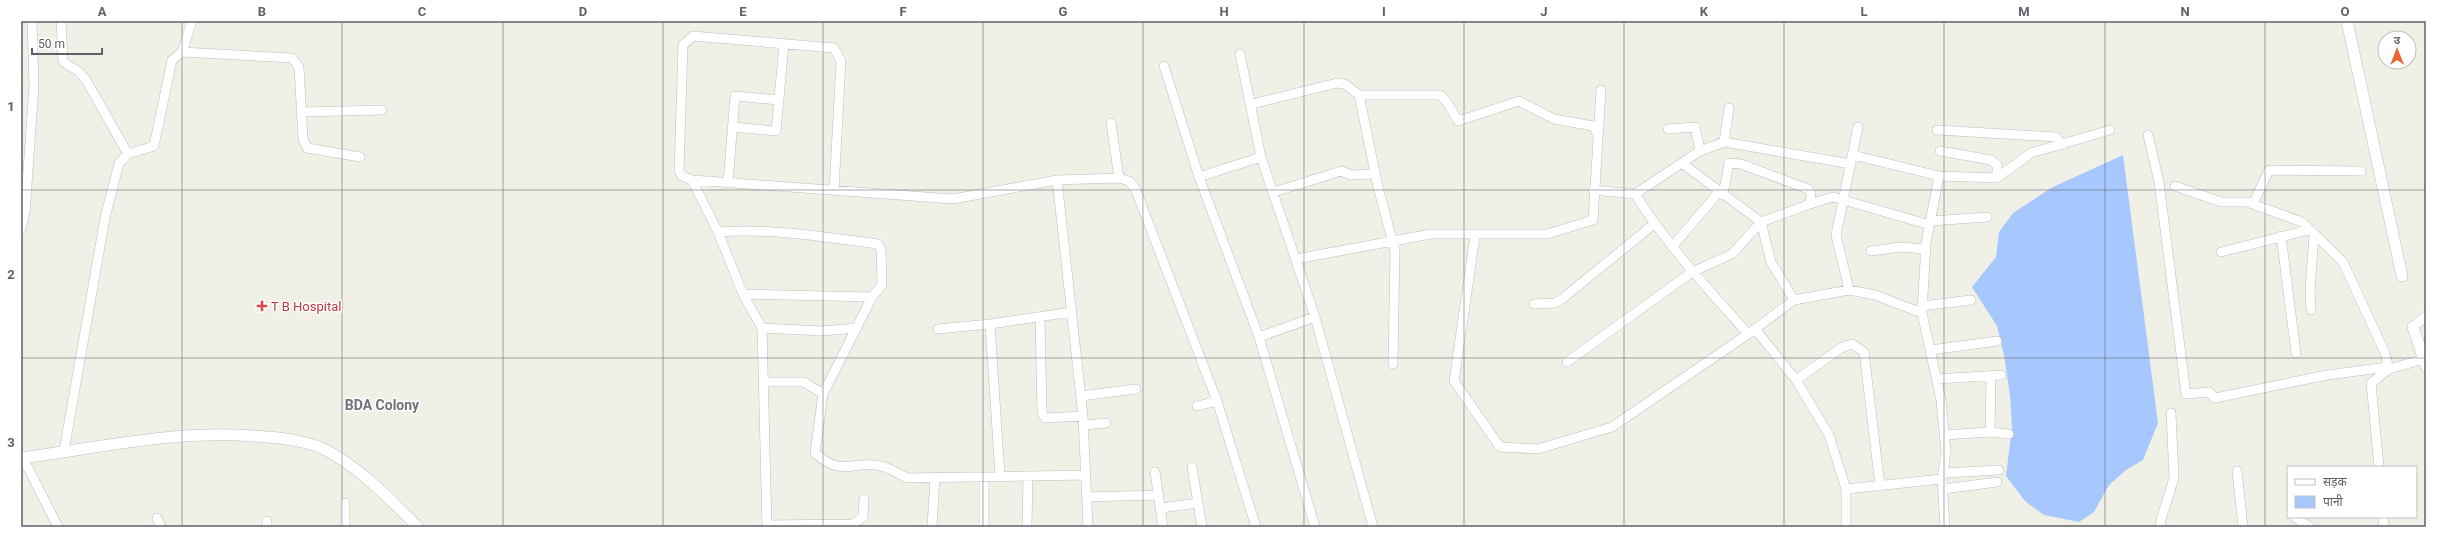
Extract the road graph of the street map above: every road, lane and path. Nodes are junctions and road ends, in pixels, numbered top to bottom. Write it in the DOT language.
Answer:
graph roads {
  1 [pos="32,21"];
  2 [pos="61,21"];
  3 [pos="192,21"];
  4 [pos="2347,21"];
  5 [pos="784,44"];
  6 [pos="182,52"];
  7 [pos="1240,54"];
  8 [pos="1164,66"];
  9 [pos="1601,90"];
  10 [pos="1359,95"];
  11 [pos="779,100"];
  12 [pos="1252,104"];
  13 [pos="1729,108"];
  14 [pos="382,110"];
  15 [pos="301,112"];
  16 [pos="1111,123"];
  17 [pos="733,127"];
  18 [pos="1858,127"];
  19 [pos="1668,129"];
  20 [pos="1937,130"];
  21 [pos="2110,130"];
  22 [pos="1597,134"];
  23 [pos="2148,135"];
  24 [pos="1724,142"];
  25 [pos="2063,145"];
  26 [pos="1700,151"];
  27 [pos="1940,151"];
  28 [pos="128,154"];
  29 [pos="1261,157"];
  30 [pos="360,158"];
  31 [pos="1852,160"];
  32 [pos="1683,164"];
  33 [pos="2361,171"];
  34 [pos="1375,174"];
  35 [pos="1938,176"];
  36 [pos="1200,177"];
  37 [pos="1119,178"];
  38 [pos="1997,178"];
  39 [pos="692,180"];
  40 [pos="1057,180"];
  41 [pos="728,183"];
  42 [pos="2175,186"];
  43 [pos="834,190"];
  44 [pos="1594,190"];
  45 [pos="1274,192"];
  46 [pos="1635,194"];
  47 [pos="1721,194"];
  48 [pos="1842,199"];
  49 [pos="1810,204"];
  50 [pos="2253,204"];
  51 [pos="1987,218"];
  52 [pos="1761,222"];
  53 [pos="1931,223"];
  54 [pos="1654,224"];
  55 [pos="21,229"];
  56 [pos="718,232"];
  57 [pos="2312,232"];
  58 [pos="1475,236"];
  59 [pos="2281,236"];
  60 [pos="1394,240"];
  61 [pos="1672,246"];
  62 [pos="1925,249"];
  63 [pos="1871,251"];
  64 [pos="2221,252"];
  65 [pos="1296,259"];
  66 [pos="1692,272"];
  67 [pos="2402,276"];
  68 [pos="1849,290"];
  69 [pos="743,294"];
  70 [pos="872,297"];
  71 [pos="1794,300"];
  72 [pos="1971,300"];
  73 [pos="1534,304"];
  74 [pos="1922,310"];
  75 [pos="2311,310"];
  76 [pos="1072,312"];
  77 [pos="1315,316"];
  78 [pos="2426,316"];
  79 [pos="1040,317"];
  80 [pos="990,324"];
  81 [pos="2413,327"];
  82 [pos="762,328"];
  83 [pos="856,328"];
  84 [pos="938,329"];
  85 [pos="1752,332"];
  86 [pos="1259,337"];
  87 [pos="1997,341"];
  88 [pos="2423,344"];
  89 [pos="1930,350"];
  90 [pos="2296,353"];
  91 [pos="1567,362"];
  92 [pos="2425,362"];
  93 [pos="1393,364"];
  94 [pos="2388,367"];
  95 [pos="2001,375"];
  96 [pos="1991,376"];
  97 [pos="1936,379"];
  98 [pos="1796,380"];
  99 [pos="764,382"];
  100 [pos="1136,389"];
  101 [pos="823,394"];
  102 [pos="1081,396"];
  103 [pos="1217,401"];
  104 [pos="1197,406"];
  105 [pos="2171,413"];
  106 [pos="1083,420"];
  107 [pos="1106,422"];
  108 [pos="1990,432"];
  109 [pos="1944,434"];
  110 [pos="2009,434"];
  111 [pos="64,451"];
  112 [pos="22,458"];
  113 [pos="2378,466"];
  114 [pos="1192,467"];
  115 [pos="1999,470"];
  116 [pos="2237,471"];
  117 [pos="1155,472"];
  118 [pos="1086,475"];
  119 [pos="984,476"];
  120 [pos="1000,476"];
  121 [pos="1028,476"];
  122 [pos="1942,476"];
  123 [pos="935,477"];
  124 [pos="1997,482"];
  125 [pos="1880,486"];
  126 [pos="1846,489"];
  127 [pos="1943,489"];
  128 [pos="1159,494"];
  129 [pos="1087,497"];
  130 [pos="864,499"];
  131 [pos="1197,503"];
  132 [pos="345,504"];
  133 [pos="1161,508"];
  134 [pos="157,518"];
  135 [pos="2296,518"];
  136 [pos="853,525"];
  137 [pos="767,526"];
  138 [pos="58,527"];
  139 [pos="161,527"];
  140 [pos="345,527"];
  141 [pos="418,527"];
  142 [pos="932,527"];
  143 [pos="984,527"];
  144 [pos="1027,527"];
  145 [pos="1088,527"];
  146 [pos="1163,527"];
  147 [pos="1202,527"];
  148 [pos="1256,527"];
  149 [pos="1315,527"];
  150 [pos="1373,527"];
  151 [pos="1846,527"];
  152 [pos="1945,527"];
  153 [pos="2160,527"];
  154 [pos="2243,527"];
  155 [pos="2310,527"];
  1 -- 55 [label="street"];
  2 -- 28 [label="street"];
  3 -- 6 [label="street"];
  4 -- 67 [label="street"];
  5 -- 11 [label="street"];
  5 -- 39 [label="street"];
  5 -- 43 [label="street"];
  6 -- 15 [label="street"];
  6 -- 28 [label="street"];
  7 -- 12 [label="street"];
  8 -- 36 [label="street"];
  9 -- 22 [label="street"];
  10 -- 12 [label="street"];
  10 -- 22 [label="street"];
  10 -- 34 [label="street"];
  11 -- 17 [label="street"];
  11 -- 17 [label="street"];
  12 -- 29 [label="street"];
  13 -- 24 [label="street"];
  14 -- 15 [label="street"];
  15 -- 30 [label="street"];
  16 -- 37 [label="street"];
  17 -- 41 [label="street"];
  18 -- 31 [label="street"];
  19 -- 26 [label="street"];
  20 -- 25 [label="street"];
  21 -- 25 [label="street"];
  22 -- 44 [label="street"];
  23 -- 94 [label="street"];
  24 -- 26 [label="street"];
  24 -- 31 [label="street"];
  25 -- 38 [label="street"];
  26 -- 32 [label="street"];
  27 -- 38 [label="street"];
  28 -- 111 [label="street"];
  29 -- 36 [label="street"];
  29 -- 45 [label="street"];
  31 -- 35 [label="street"];
  31 -- 48 [label="street"];
  32 -- 46 [label="street"];
  32 -- 47 [label="street"];
  33 -- 50 [label="street"];
  34 -- 45 [label="street"];
  34 -- 60 [label="street"];
  35 -- 38 [label="street"];
  35 -- 53 [label="street"];
  36 -- 86 [label="street"];
  37 -- 40 [label="street"];
  37 -- 103 [label="street"];
  39 -- 41 [label="street"];
  39 -- 56 [label="street"];
  40 -- 43 [label="street"];
  40 -- 76 [label="street"];
  41 -- 43 [label="street"];
  42 -- 50 [label="street"];
  44 -- 46 [label="street"];
  44 -- 58 [label="street"];
  45 -- 65 [label="street"];
  46 -- 54 [label="street"];
  47 -- 49 [label="street"];
  47 -- 52 [label="street"];
  47 -- 61 [label="street"];
  48 -- 49 [label="street"];
  48 -- 53 [label="street"];
  48 -- 68 [label="street"];
  49 -- 52 [label="street"];
  50 -- 57 [label="street"];
  51 -- 53 [label="street"];
  52 -- 66 [label="street"];
  52 -- 71 [label="street"];
  53 -- 62 [label="street"];
  54 -- 61 [label="street"];
  54 -- 73 [label="street"];
  56 -- 69 [label="street"];
  56 -- 70 [label="street"];
  57 -- 59 [label="street"];
  57 -- 75 [label="street"];
  57 -- 94 [label="street"];
  58 -- 60 [label="street"];
  58 -- 85 [label="street"];
  59 -- 64 [label="street"];
  59 -- 90 [label="street"];
  60 -- 65 [label="street"];
  60 -- 93 [label="street"];
  61 -- 66 [label="street"];
  62 -- 63 [label="street"];
  62 -- 74 [label="street"];
  65 -- 77 [label="street"];
  66 -- 85 [label="street"];
  66 -- 91 [label="street"];
  68 -- 71 [label="street"];
  68 -- 74 [label="street"];
  69 -- 70 [label="street"];
  69 -- 82 [label="street"];
  70 -- 83 [label="street"];
  71 -- 85 [label="street"];
  72 -- 74 [label="street"];
  74 -- 89 [label="street"];
  76 -- 79 [label="street"];
  76 -- 102 [label="street"];
  77 -- 86 [label="street"];
  77 -- 150 [label="street"];
  78 -- 81 [label="street"];
  79 -- 80 [label="street"];
  79 -- 106 [label="street"];
  80 -- 84 [label="street"];
  80 -- 120 [label="street"];
  81 -- 88 [label="street"];
  82 -- 83 [label="street"];
  82 -- 99 [label="street"];
  83 -- 101 [label="street"];
  85 -- 98 [label="street"];
  86 -- 149 [label="street"];
  87 -- 89 [label="street"];
  88 -- 92 [label="street"];
  89 -- 97 [label="street"];
  92 -- 94 [label="street"];
  94 -- 113 [label="street"];
  95 -- 96 [label="street"];
  96 -- 97 [label="street"];
  96 -- 108 [label="street"];
  97 -- 109 [label="street"];
  98 -- 125 [label="street"];
  98 -- 126 [label="street"];
  99 -- 101 [label="street"];
  99 -- 137 [label="street"];
  100 -- 102 [label="street"];
  101 -- 123 [label="street"];
  102 -- 106 [label="street"];
  103 -- 104 [label="street"];
  103 -- 148 [label="street"];
  105 -- 153 [label="street"];
  106 -- 107 [label="street"];
  106 -- 118 [label="street"];
  108 -- 109 [label="street"];
  108 -- 110 [label="street"];
  109 -- 122 [label="street"];
  111 -- 112 [label="street"];
  111 -- 141 [label="street"];
  112 -- 138 [label="street"];
  114 -- 131 [label="street"];
  115 -- 122 [label="street"];
  116 -- 154 [label="street"];
  117 -- 128 [label="street"];
  118 -- 121 [label="street"];
  118 -- 129 [label="street"];
  119 -- 120 [label="street"];
  119 -- 123 [label="street"];
  119 -- 143 [label="street"];
  120 -- 121 [label="street"];
  121 -- 144 [label="street"];
  122 -- 125 [label="street"];
  122 -- 127 [label="street"];
  123 -- 142 [label="street"];
  124 -- 127 [label="street"];
  125 -- 126 [label="street"];
  126 -- 151 [label="street"];
  127 -- 152 [label="street"];
  128 -- 129 [label="street"];
  128 -- 133 [label="street"];
  129 -- 145 [label="street"];
  130 -- 136 [label="street"];
  131 -- 133 [label="street"];
  131 -- 147 [label="street"];
  132 -- 140 [label="street"];
  133 -- 146 [label="street"];
  134 -- 139 [label="street"];
  135 -- 155 [label="street"];
  136 -- 137 [label="street"];
}
